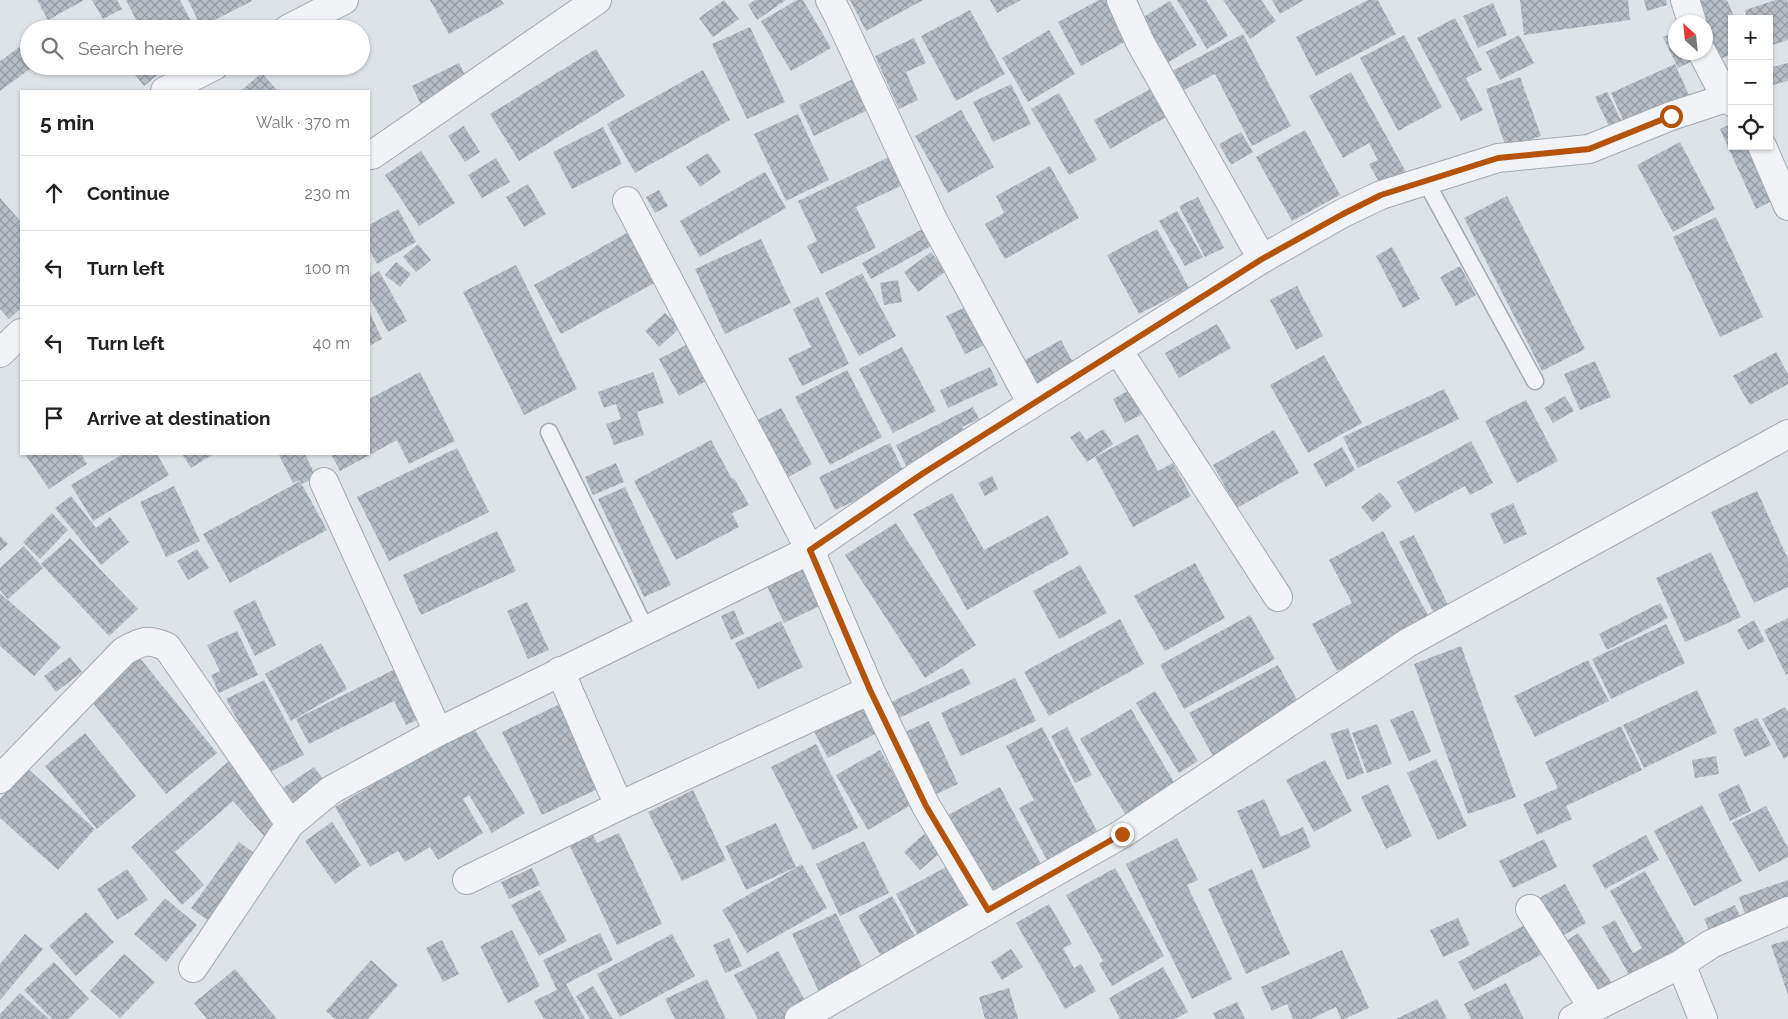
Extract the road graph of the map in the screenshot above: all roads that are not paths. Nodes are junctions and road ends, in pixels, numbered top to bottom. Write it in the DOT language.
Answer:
graph roads {
  1 [pos="344,0"];
  2 [pos="597,0"];
  3 [pos="830,0"];
  4 [pos="1121,0"];
  5 [pos="1685,0"];
  6 [pos="1690,15"];
  7 [pos="305,20"];
  8 [pos="1706,60"];
  9 [pos="196,75"];
  10 [pos="167,90"];
  11 [pos="1728,98"];
  12 [pos="1728,100"];
  13 [pos="1764,150"];
  14 [pos="372,155"];
  15 [pos="1425,180"];
  16 [pos="627,201"];
  17 [pos="1788,206"];
  18 [pos="1262,259"];
  19 [pos="20,334"];
  20 [pos="1118,350"];
  21 [pos="0,353"];
  22 [pos="1535,381"];
  23 [pos="1032,404"];
  24 [pos="549,432"];
  25 [pos="1788,434"];
  26 [pos="324,482"];
  27 [pos="810,550"];
  28 [pos="1278,597"];
  29 [pos="646,630"];
  30 [pos="560,671"];
  31 [pos="870,690"];
  32 [pos="438,732"];
  33 [pos="0,779"];
  34 [pos="619,806"];
  35 [pos="290,824"];
  36 [pos="467,880"];
  37 [pos="1530,909"];
  38 [pos="988,910"];
  39 [pos="1788,912"];
  40 [pos="1681,964"];
  41 [pos="193,968"];
  42 [pos="1583,1013"];
  43 [pos="799,1019"];
  44 [pos="1703,1019"];
  1 -- 7 [label="street"];
  2 -- 14 [label="street"];
  3 -- 23 [label="street"];
  4 -- 18 [label="street"];
  5 -- 6 [label="street"];
  8 -- 11 [label="street"];
  9 -- 10 [label="street"];
  12 -- 15 [label="street"];
  13 -- 17 [label="street"];
  15 -- 18 [label="street"];
  15 -- 22 [label="lane"];
  16 -- 27 [label="street"];
  18 -- 20 [label="street"];
  19 -- 21 [label="street"];
  20 -- 23 [label="street"];
  20 -- 28 [label="street"];
  23 -- 27 [label="street"];
  24 -- 29 [label="lane"];
  25 -- 38 [label="street"];
  26 -- 32 [label="street"];
  27 -- 29 [label="street"];
  27 -- 31 [label="street"];
  29 -- 30 [label="street"];
  30 -- 32 [label="street"];
  30 -- 34 [label="street"];
  31 -- 34 [label="street"];
  31 -- 38 [label="street"];
  32 -- 35 [label="street"];
  33 -- 35 [label="street"];
  34 -- 36 [label="street"];
  35 -- 41 [label="street"];
  37 -- 42 [label="street"];
  38 -- 43 [label="street"];
  39 -- 40 [label="street"];
  40 -- 42 [label="street"];
  40 -- 44 [label="street"];
}
